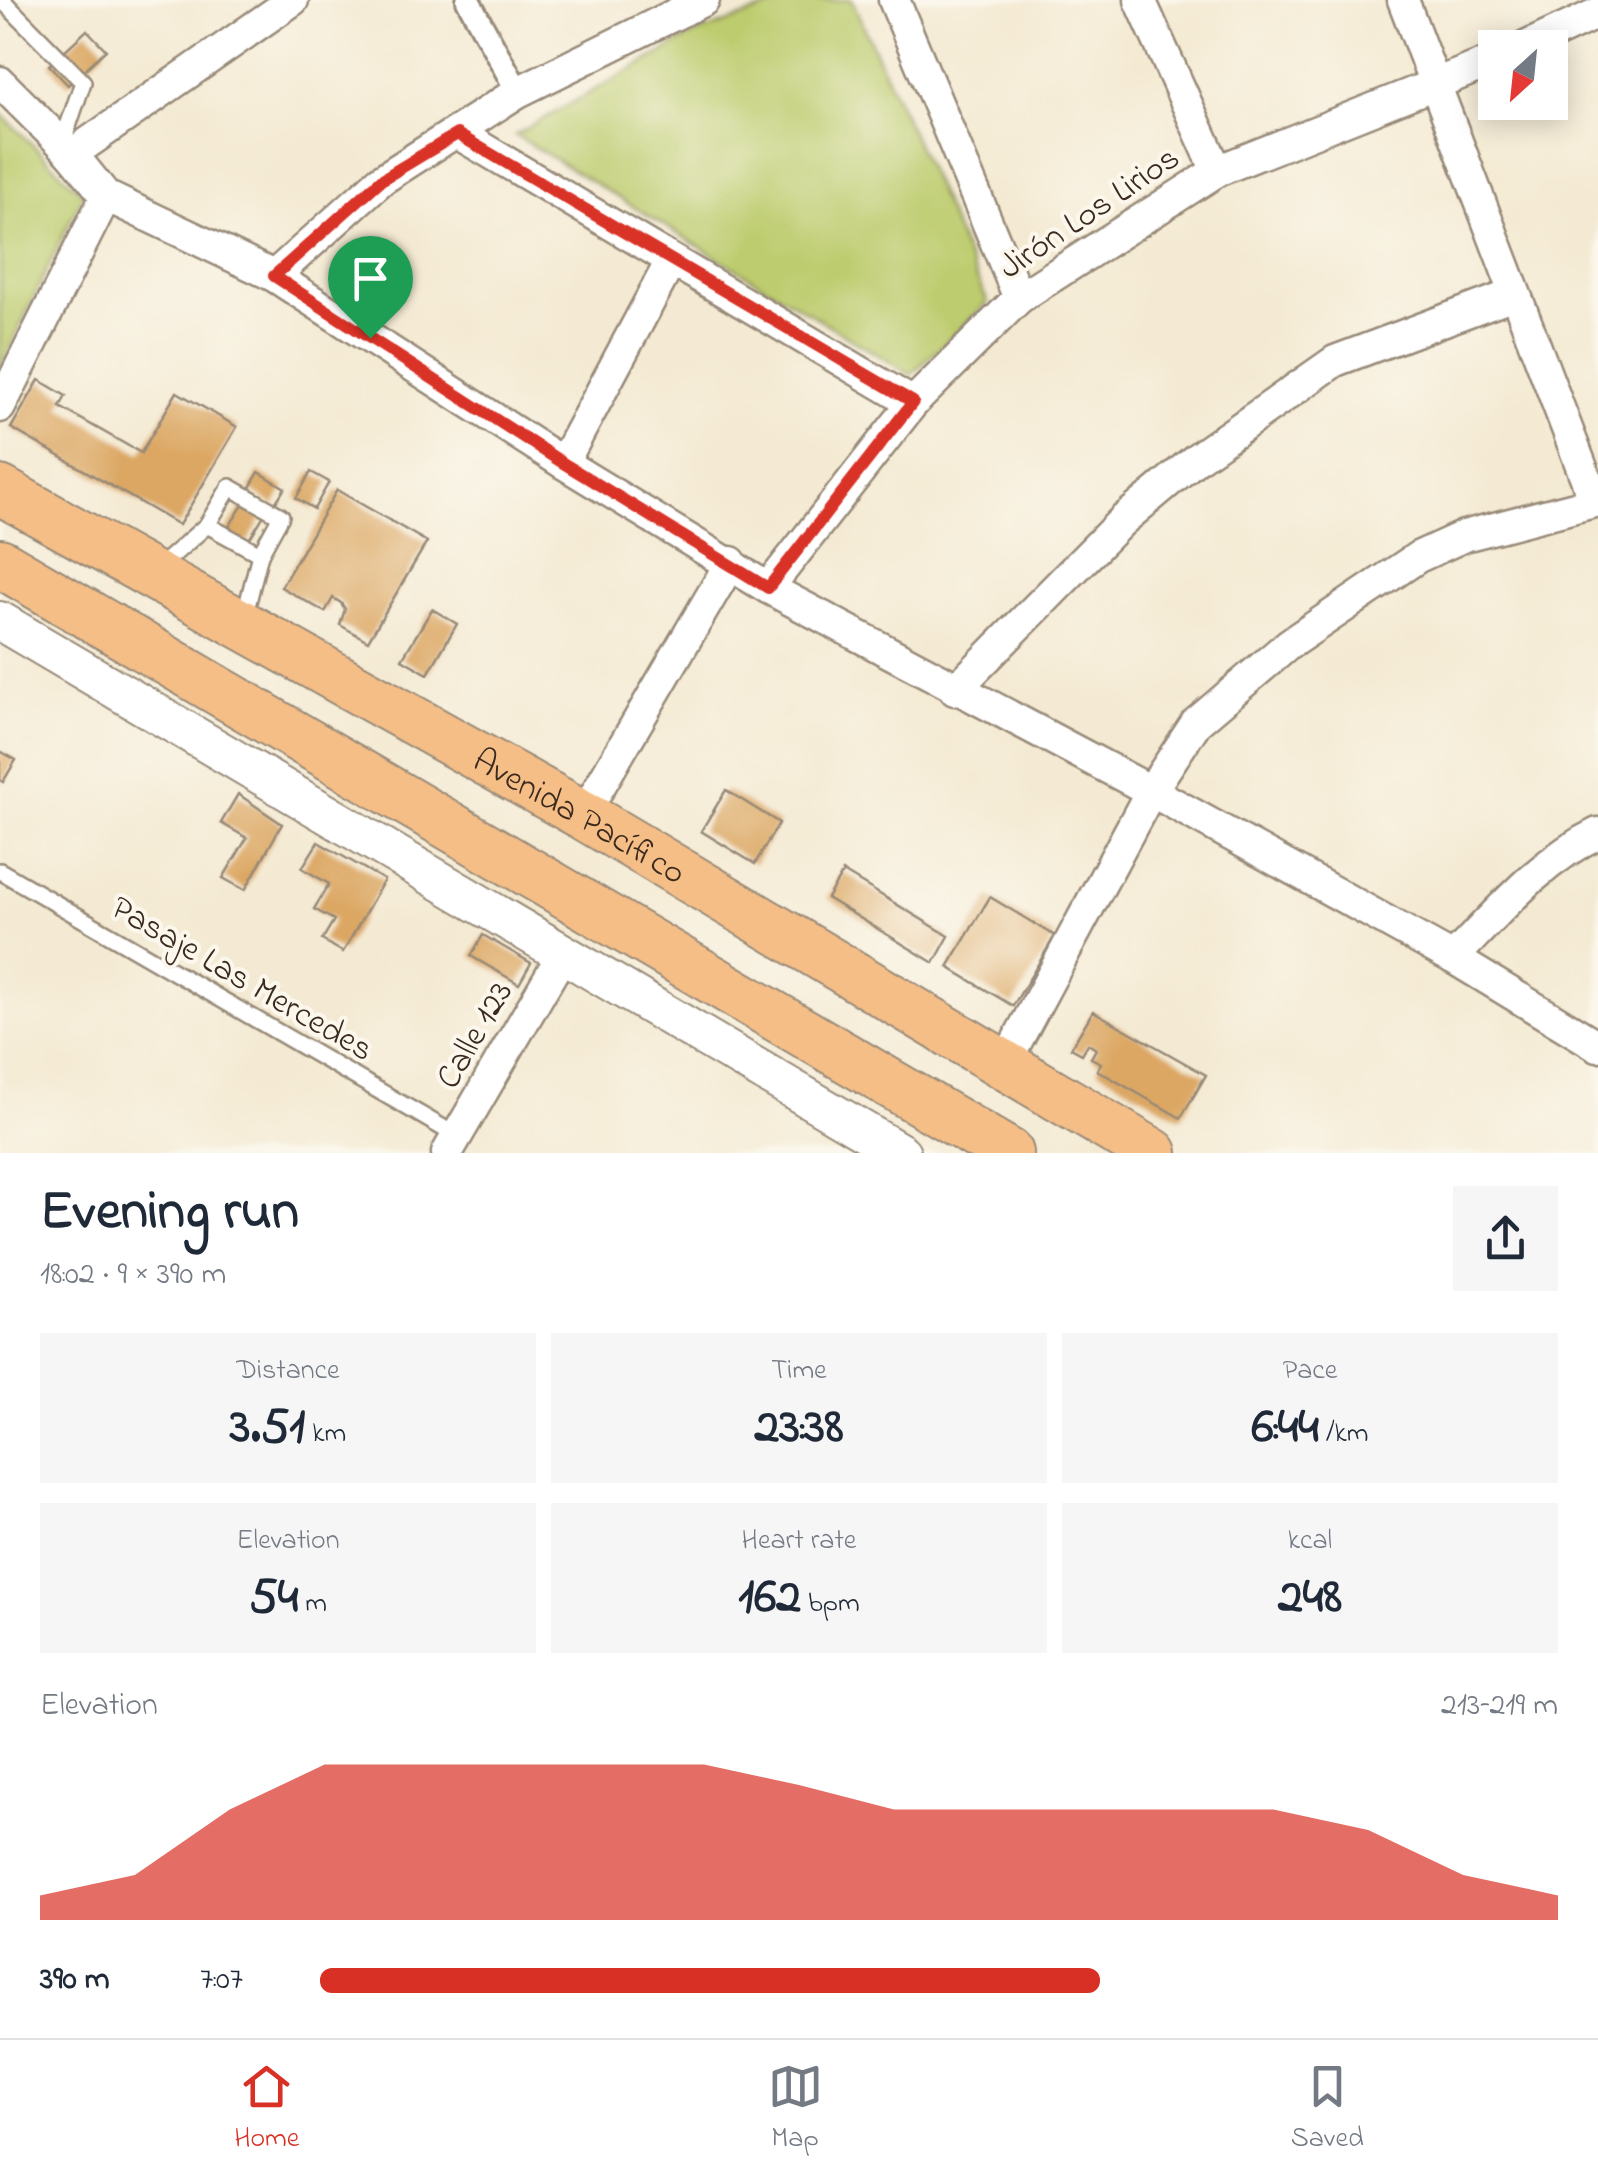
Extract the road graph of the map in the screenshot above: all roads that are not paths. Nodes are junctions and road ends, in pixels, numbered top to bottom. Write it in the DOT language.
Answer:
graph roads {
  1 [pos="2,0"];
  2 [pos="293,0"];
  3 [pos="468,0"];
  4 [pos="704,0"];
  5 [pos="894,0"];
  6 [pos="1140,0"];
  7 [pos="1403,0"];
  8 [pos="1598,13"];
  9 [pos="1562,30"];
  10 [pos="1478,68"];
  11 [pos="0,82"];
  12 [pos="1436,87"];
  13 [pos="518,92"];
  14 [pos="457,134"];
  15 [pos="67,149"];
  16 [pos="1217,171"];
  17 [pos="106,196"];
  18 [pos="670,263"];
  19 [pos="274,276"];
  20 [pos="1514,294"];
  21 [pos="1019,298"];
  22 [pos="913,402"];
  23 [pos="0,406"];
  24 [pos="563,463"];
  25 [pos="0,490"];
  26 [pos="1596,501"];
  27 [pos="207,525"];
  28 [pos="260,554"];
  29 [pos="731,562"];
  30 [pos="0,563"];
  31 [pos="150,576"];
  32 [pos="768,588"];
  33 [pos="1,625"];
  34 [pos="242,627"];
  35 [pos="955,690"];
  36 [pos="1151,790"];
  37 [pos="584,815"];
  38 [pos="1598,833"];
  39 [pos="640,850"];
  40 [pos="0,870"];
  41 [pos="606,915"];
  42 [pos="564,952"];
  43 [pos="1452,958"];
  44 [pos="1598,1046"];
  45 [pos="1004,1065"];
  46 [pos="452,1144"];
  47 [pos="900,1153"];
  48 [pos="1009,1153"];
  49 [pos="1153,1153"];
  1 -- 15 [label="lane"];
  2 -- 15 [label="street"];
  3 -- 13 [label="street"];
  4 -- 13 [label="street"];
  5 -- 21 [label="street"];
  6 -- 16 [label="street"];
  7 -- 12 [label="street"];
  8 -- 9 [label="street"];
  10 -- 12 [label="street, Jirón Los Lirios"];
  11 -- 15 [label="street"];
  12 -- 16 [label="street, Jirón Los Lirios"];
  12 -- 20 [label="street"];
  13 -- 14 [label="street"];
  14 -- 18 [label="street"];
  14 -- 19 [label="street"];
  15 -- 17 [label="street"];
  16 -- 21 [label="street, Jirón Los Lirios"];
  17 -- 19 [label="street"];
  17 -- 23 [label="street"];
  18 -- 22 [label="street"];
  18 -- 24 [label="street"];
  19 -- 24 [label="street"];
  20 -- 26 [label="street"];
  20 -- 35 [label="street"];
  21 -- 22 [label="street, Jirón Los Lirios"];
  22 -- 32 [label="street, Jirón Los Lirios"];
  24 -- 29 [label="street"];
  25 -- 31 [label="main road, Avenida Pacífico"];
  26 -- 36 [label="street"];
  27 -- 28 [label="lane"];
  27 -- 28 [label="lane"];
  27 -- 31 [label="lane"];
  28 -- 34 [label="lane"];
  29 -- 32 [label="street"];
  29 -- 37 [label="street"];
  30 -- 41 [label="main road, Avenida Pacífico"];
  31 -- 34 [label="main road, Avenida Pacífico"];
  32 -- 35 [label="street"];
  33 -- 42 [label="street"];
  34 -- 37 [label="main road, Avenida Pacífico"];
  35 -- 36 [label="street"];
  36 -- 43 [label="street"];
  36 -- 45 [label="street"];
  37 -- 39 [label="main road, Avenida Pacífico"];
  38 -- 43 [label="street"];
  39 -- 41 [label="main road"];
  39 -- 45 [label="main road, Avenida Pacífico"];
  40 -- 46 [label="lane, Pasaje Las Mercedes"];
  41 -- 48 [label="main road, Avenida Pacífico"];
  42 -- 46 [label="street, Calle 123"];
  42 -- 47 [label="street"];
  43 -- 44 [label="street"];
  45 -- 49 [label="main road, Avenida Pacífico"];
}
